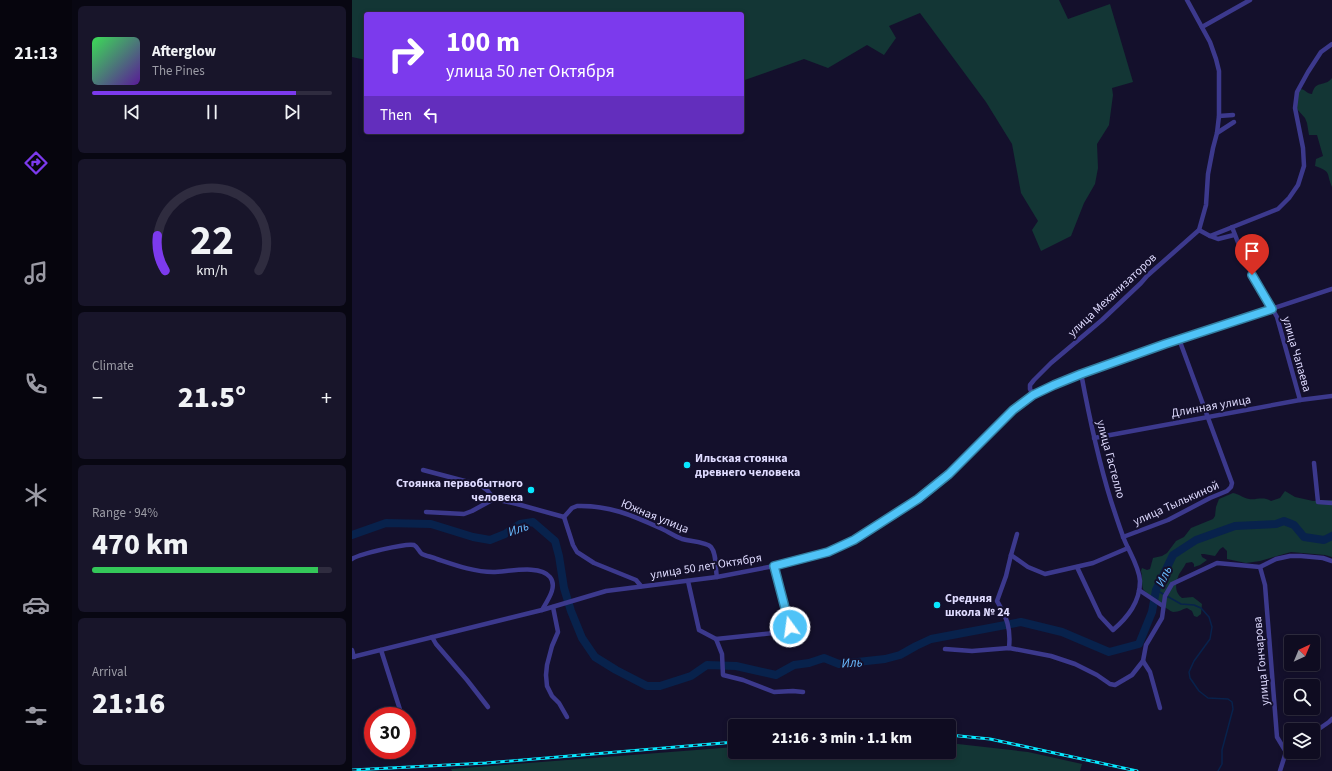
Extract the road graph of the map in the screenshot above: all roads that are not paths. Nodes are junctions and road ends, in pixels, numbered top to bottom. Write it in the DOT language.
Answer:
graph roads {
  1 [pos="1187,0"];
  2 [pos="1250,0"];
  3 [pos="1202,27"];
  4 [pos="1332,44"];
  5 [pos="1233,115"];
  6 [pos="1219,116"];
  7 [pos="1234,122"];
  8 [pos="1217,133"];
  9 [pos="1232,227"];
  10 [pos="1199,230"];
  11 [pos="1234,235"];
  12 [pos="1210,236"];
  13 [pos="1332,289"];
  14 [pos="1272,309"];
  15 [pos="1179,339"];
  16 [pos="1081,374"];
  17 [pos="1033,395"];
  18 [pos="1332,396"];
  19 [pos="1300,400"];
  20 [pos="1208,417"];
  21 [pos="1094,438"];
  22 [pos="1314,463"];
  23 [pos="423,470"];
  24 [pos="494,499"];
  25 [pos="1332,503"];
  26 [pos="426,512"];
  27 [pos="564,517"];
  28 [pos="1017,534"];
  29 [pos="1123,538"];
  30 [pos="1128,548"];
  31 [pos="1010,555"];
  32 [pos="352,559"];
  33 [pos="1332,561"];
  34 [pos="774,566"];
  35 [pos="1077,567"];
  36 [pos="1260,567"];
  37 [pos="717,577"];
  38 [pos="688,581"];
  39 [pos="641,586"];
  40 [pos="1138,590"];
  41 [pos="1163,606"];
  42 [pos="555,607"];
  43 [pos="542,610"];
  44 [pos="432,637"];
  45 [pos="716,639"];
  46 [pos="946,648"];
  47 [pos="1009,648"];
  48 [pos="352,650"];
  49 [pos="381,650"];
  50 [pos="353,657"];
  51 [pos="1143,661"];
  52 [pos="803,692"];
  53 [pos="399,707"];
  54 [pos="488,707"];
  55 [pos="1160,708"];
  56 [pos="567,717"];
  57 [pos="1331,722"];
  58 [pos="1320,729"];
  59 [pos="1284,745"];
  60 [pos="1285,759"];
  61 [pos="1280,771"];
  1 -- 3 [label="street"];
  2 -- 3 [label="street"];
  3 -- 6 [label="street"];
  4 -- 9 [label="street"];
  5 -- 6 [label="street"];
  6 -- 8 [label="street"];
  7 -- 8 [label="street"];
  8 -- 10 [label="street"];
  9 -- 11 [label="street, улица Чапаева"];
  9 -- 12 [label="street"];
  10 -- 12 [label="street"];
  10 -- 17 [label="street, улица Механизаторов"];
  11 -- 12 [label="street"];
  11 -- 14 [label="street, улица Чапаева"];
  13 -- 14 [label="street, улица 50 лет Октября"];
  14 -- 15 [label="street, улица 50 лет Октября"];
  14 -- 19 [label="street, улица Чапаева"];
  15 -- 16 [label="street, улица 50 лет Октября"];
  15 -- 20 [label="street"];
  16 -- 17 [label="street, улица 50 лет Октября"];
  16 -- 21 [label="street, улица Гастелло"];
  17 -- 34 [label="street, улица 50 лет Октября"];
  18 -- 19 [label="street, Длинная улица"];
  19 -- 20 [label="street, Длинная улица"];
  20 -- 21 [label="street, Длинная улица"];
  20 -- 29 [label="street, улица Тылькиной"];
  21 -- 29 [label="street, улица Гастелло"];
  22 -- 25 [label="street"];
  23 -- 24 [label="street"];
  24 -- 26 [label="street"];
  24 -- 27 [label="street"];
  27 -- 37 [label="street, Южная улица"];
  27 -- 39 [label="street"];
  28 -- 31 [label="street"];
  29 -- 30 [label="street, улица Гастелло"];
  30 -- 35 [label="street"];
  30 -- 40 [label="street, улица Гастелло"];
  31 -- 35 [label="street"];
  31 -- 47 [label="street"];
  32 -- 43 [label="street"];
  33 -- 36 [label="street"];
  34 -- 37 [label="street, улица 50 лет Октября"];
  34 -- 45 [label="street"];
  35 -- 40 [label="street, улица Гастелло"];
  36 -- 41 [label="street"];
  36 -- 59 [label="street, улица Гончарова"];
  37 -- 38 [label="street, улица 50 лет Октября"];
  38 -- 39 [label="street, улица 50 лет Октября"];
  38 -- 45 [label="street"];
  39 -- 42 [label="street, улица 50 лет Октября"];
  40 -- 41 [label="street"];
  41 -- 51 [label="street"];
  42 -- 43 [label="street, улица 50 лет Октября"];
  42 -- 56 [label="street"];
  43 -- 44 [label="street, улица 50 лет Октября"];
  44 -- 49 [label="street, улица 50 лет Октября"];
  44 -- 54 [label="street"];
  45 -- 52 [label="street"];
  46 -- 47 [label="street"];
  47 -- 51 [label="street"];
  48 -- 50 [label="street"];
  49 -- 50 [label="street, улица 50 лет Октября"];
  49 -- 53 [label="street"];
  51 -- 55 [label="street"];
  57 -- 58 [label="street"];
  60 -- 61 [label="street"];
}
